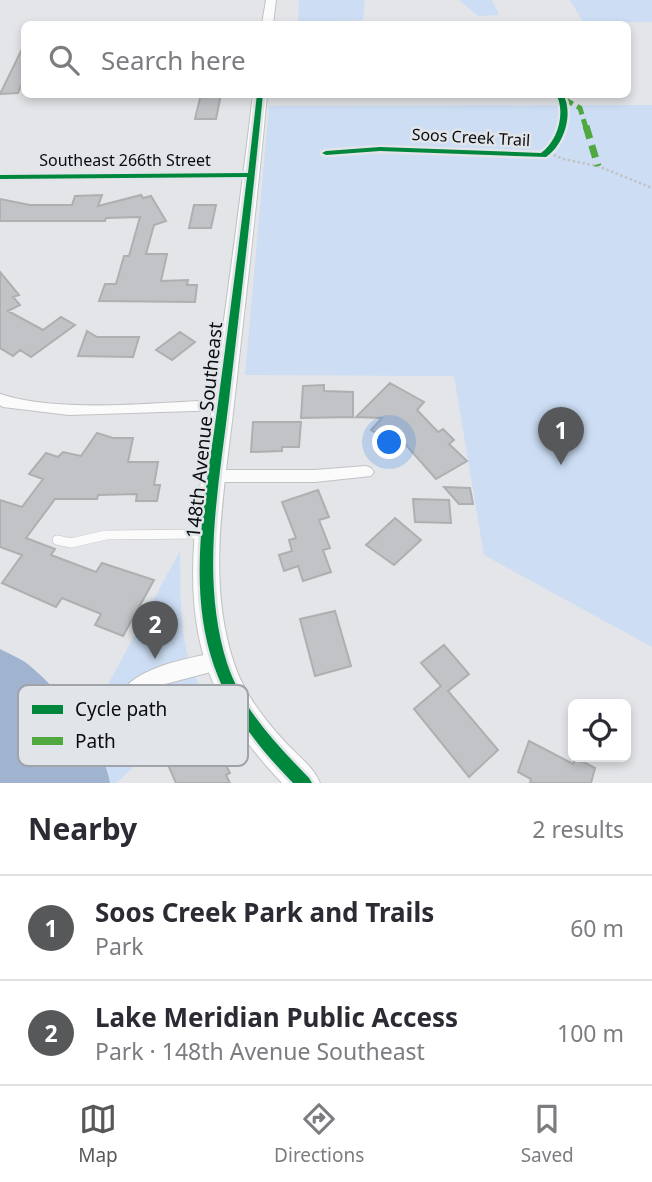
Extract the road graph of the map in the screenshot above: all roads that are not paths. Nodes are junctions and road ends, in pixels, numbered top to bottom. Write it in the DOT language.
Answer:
graph roads {
  1 [pos="271,0"];
  2 [pos="268,21"];
  3 [pos="260,98"];
  4 [pos="251,175"];
  5 [pos="0,177"];
  6 [pos="0,399"];
  7 [pos="223,405"];
  8 [pos="366,472"];
  9 [pos="213,476"];
  10 [pos="209,534"];
  11 [pos="57,540"];
  12 [pos="219,661"];
  13 [pos="142,685"];
  14 [pos="228,685"];
  15 [pos="248,720"];
  16 [pos="304,783"];
  1 -- 2 [label="street"];
  3 -- 4 [label="street, 148th Avenue Southeast"];
  4 -- 5 [label="street, Southeast 266th Street"];
  4 -- 7 [label="street, 148th Avenue Southeast"];
  6 -- 7 [label="street"];
  7 -- 9 [label="street, 148th Avenue Southeast"];
  8 -- 9 [label="street"];
  9 -- 10 [label="street, 148th Avenue Southeast"];
  10 -- 11 [label="lane"];
  10 -- 12 [label="street, 148th Avenue Southeast"];
  12 -- 13 [label="street"];
  12 -- 14 [label="street, 148th Avenue Southeast"];
  15 -- 16 [label="street, 148th Avenue Southeast"];
}
